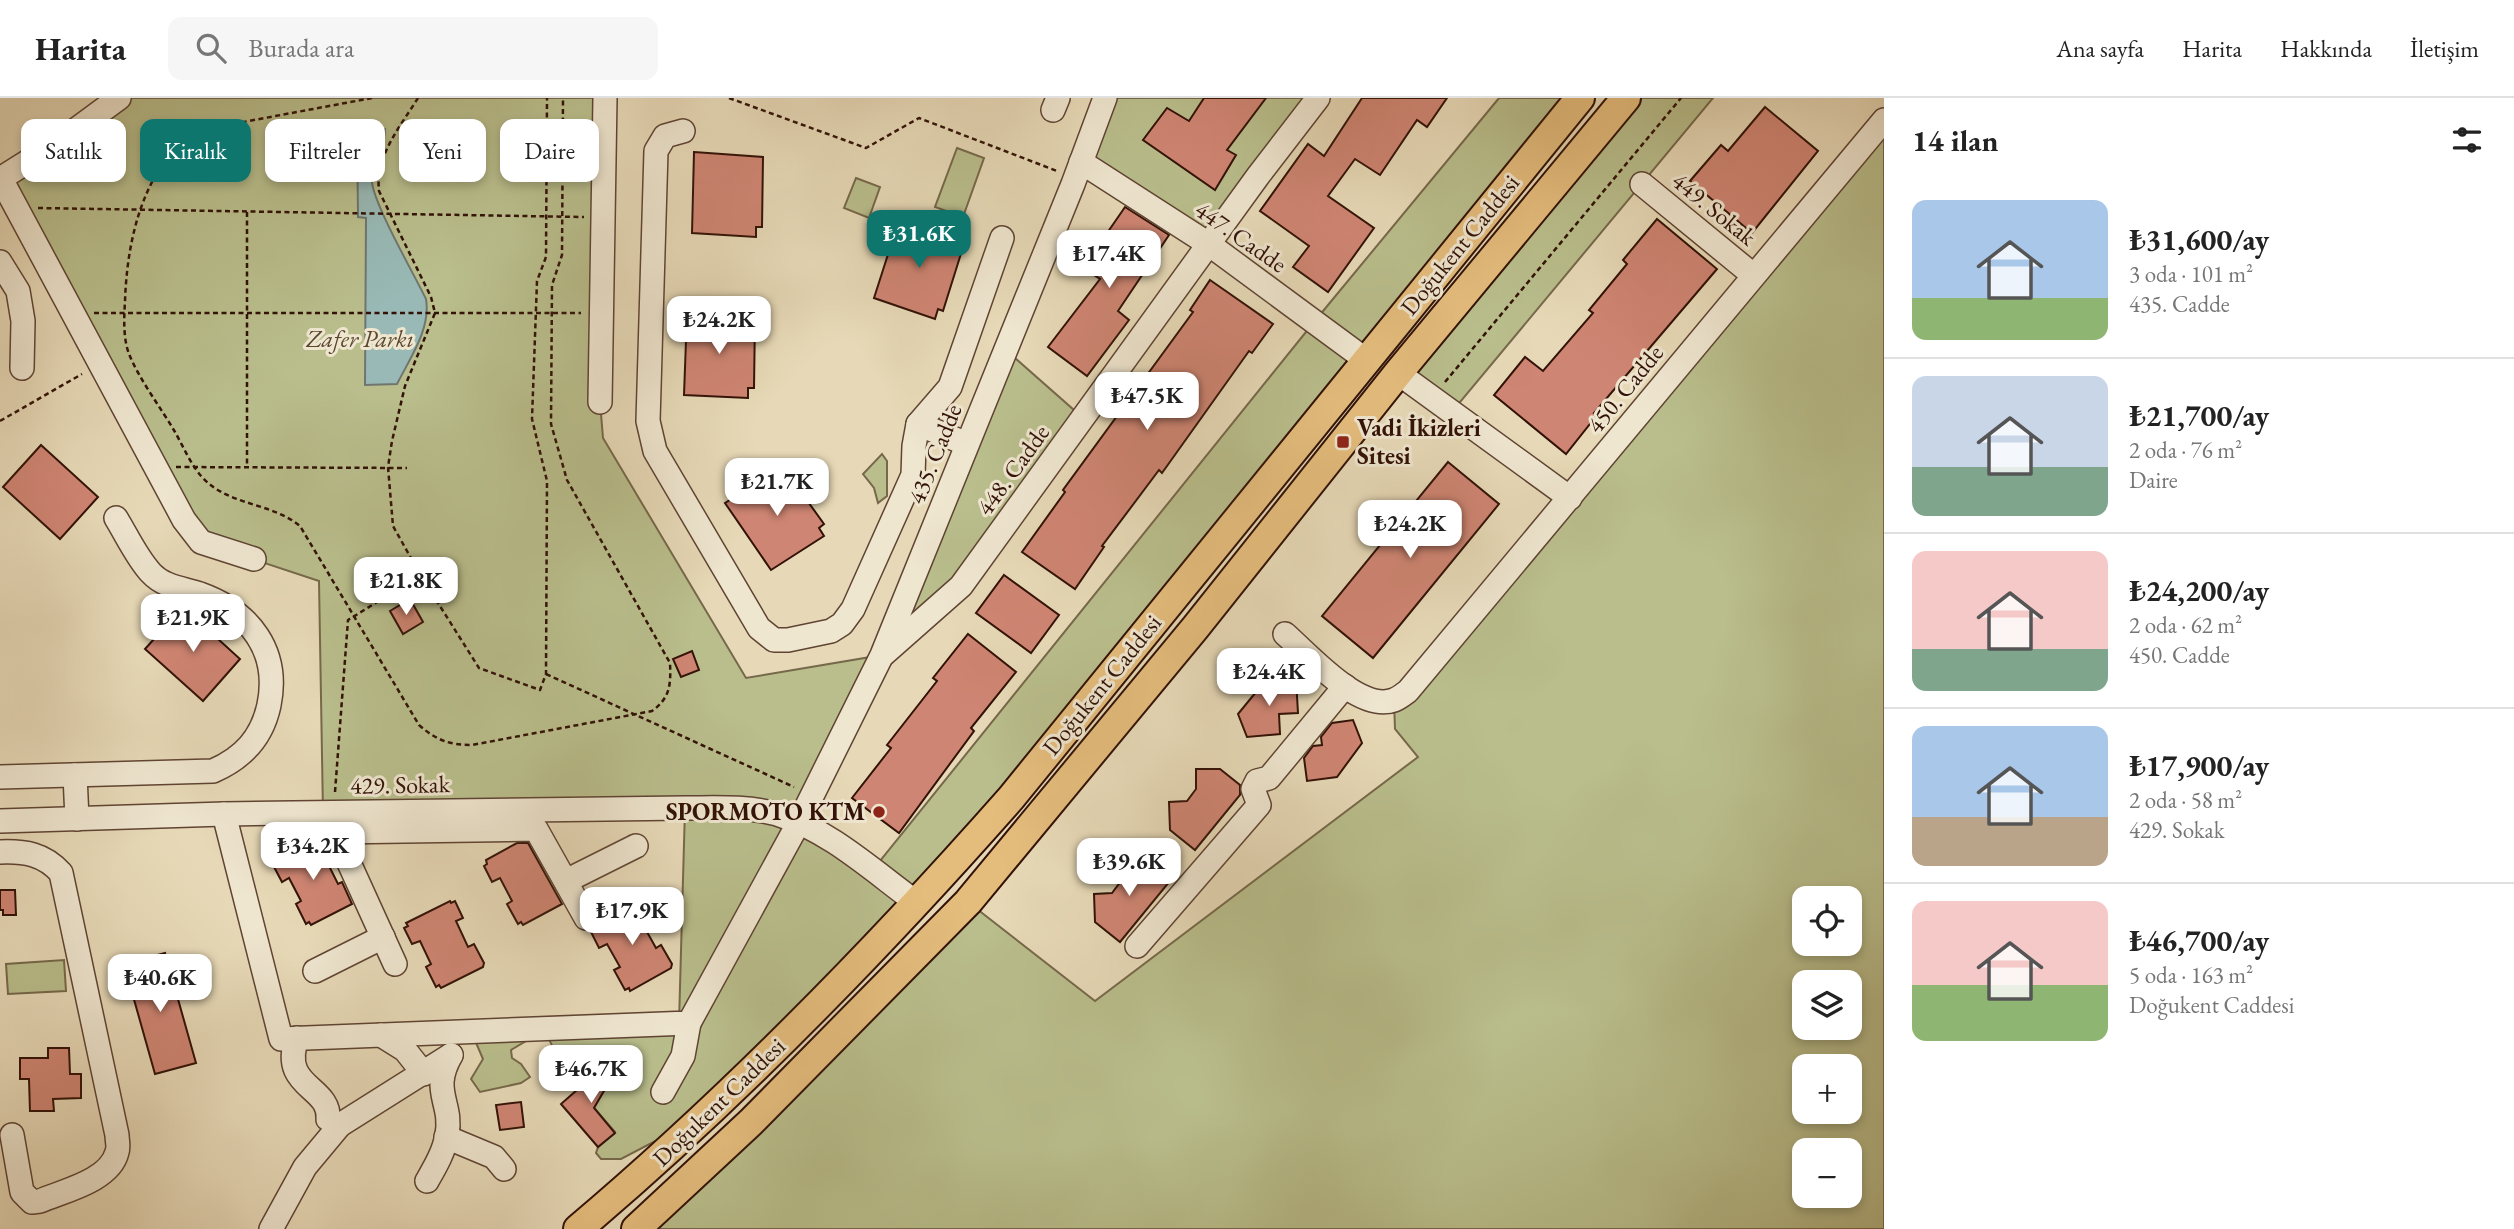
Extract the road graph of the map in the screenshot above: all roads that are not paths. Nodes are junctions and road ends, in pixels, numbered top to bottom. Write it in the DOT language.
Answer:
graph roads {
  1 [pos="119,98"];
  2 [pos="605,98"];
  3 [pos="1105,98"];
  4 [pos="1318,98"];
  5 [pos="1580,98"];
  6 [pos="1626,98"];
  7 [pos="1884,120"];
  8 [pos="683,131"];
  9 [pos="1078,170"];
  10 [pos="0,179"];
  11 [pos="1642,184"];
  12 [pos="1002,238"];
  13 [pos="1210,245"];
  14 [pos="0,262"];
  15 [pos="1753,275"];
  16 [pos="1366,360"];
  17 [pos="22,368"];
  18 [pos="1398,373"];
  19 [pos="600,402"];
  20 [pos="918,424"];
  21 [pos="967,444"];
  22 [pos="1570,498"];
  23 [pos="116,518"];
  24 [pos="254,559"];
  25 [pos="1285,634"];
  26 [pos="882,655"];
  27 [pos="1345,686"];
  28 [pos="75,775"];
  29 [pos="0,777"];
  30 [pos="224,814"];
  31 [pos="77,819"];
  32 [pos="0,821"];
  33 [pos="439,821"];
  34 [pos="799,822"];
  35 [pos="636,846"];
  36 [pos="0,852"];
  37 [pos="565,881"];
  38 [pos="917,903"];
  39 [pos="586,918"];
  40 [pos="383,937"];
  41 [pos="1137,946"];
  42 [pos="396,964"];
  43 [pos="315,971"];
  44 [pos="690,1023"];
  45 [pos="471,1031"];
  46 [pos="381,1035"];
  47 [pos="297,1038"];
  48 [pos="451,1055"];
  49 [pos="424,1074"];
  50 [pos="663,1092"];
  51 [pos="340,1125"];
  52 [pos="12,1135"];
  53 [pos="446,1137"];
  54 [pos="504,1169"];
  55 [pos="427,1181"];
  56 [pos="271,1229"];
  57 [pos="578,1229"];
  58 [pos="636,1229"];
  1 -- 10 [label="street"];
  2 -- 19 [label="street"];
  3 -- 9 [label="street, 435. Cadde"];
  4 -- 13 [label="street, 448. Cadde"];
  5 -- 16 [label="main road, Doğukent Caddesi"];
  6 -- 18 [label="main road, Doğukent Caddesi"];
  7 -- 15 [label="street, 450. Cadde"];
  8 -- 20 [label="street"];
  9 -- 13 [label="street, 447. Cadde"];
  9 -- 21 [label="street, 435. Cadde"];
  10 -- 24 [label="street"];
  11 -- 15 [label="street, 449. Sokak"];
  12 -- 20 [label="street"];
  13 -- 16 [label="street, 447. Cadde"];
  13 -- 26 [label="street, 448. Cadde"];
  14 -- 17 [label="street"];
  15 -- 22 [label="street, 450. Cadde"];
  16 -- 38 [label="main road, Doğukent Caddesi"];
  18 -- 22 [label="street"];
  18 -- 58 [label="main road, Doğukent Caddesi"];
  20 -- 21 [label="street"];
  21 -- 26 [label="street, 435. Cadde"];
  22 -- 27 [label="street, 450. Cadde"];
  23 -- 28 [label="street"];
  25 -- 27 [label="street"];
  26 -- 34 [label="street, 435. Cadde"];
  27 -- 41 [label="street"];
  28 -- 29 [label="street"];
  28 -- 31 [label="street"];
  30 -- 31 [label="street, 429. Sokak"];
  30 -- 33 [label="street, 429. Sokak"];
  30 -- 47 [label="street"];
  31 -- 32 [label="street, 429. Sokak"];
  33 -- 34 [label="street, 429. Sokak"];
  33 -- 37 [label="street"];
  33 -- 40 [label="street"];
  34 -- 38 [label="street, 429. Sokak"];
  34 -- 44 [label="street, 435. Cadde"];
  35 -- 37 [label="street"];
  36 -- 52 [label="street"];
  37 -- 39 [label="street"];
  38 -- 57 [label="main road, Doğukent Caddesi"];
  40 -- 42 [label="street"];
  40 -- 43 [label="street"];
  44 -- 45 [label="street"];
  44 -- 50 [label="street, 435. Cadde"];
  45 -- 46 [label="street"];
  45 -- 48 [label="street"];
  46 -- 47 [label="street"];
  46 -- 49 [label="street"];
  47 -- 51 [label="street"];
  48 -- 49 [label="street"];
  48 -- 53 [label="street"];
  49 -- 51 [label="street"];
  51 -- 56 [label="street"];
  53 -- 54 [label="street"];
  53 -- 55 [label="street"];
}
